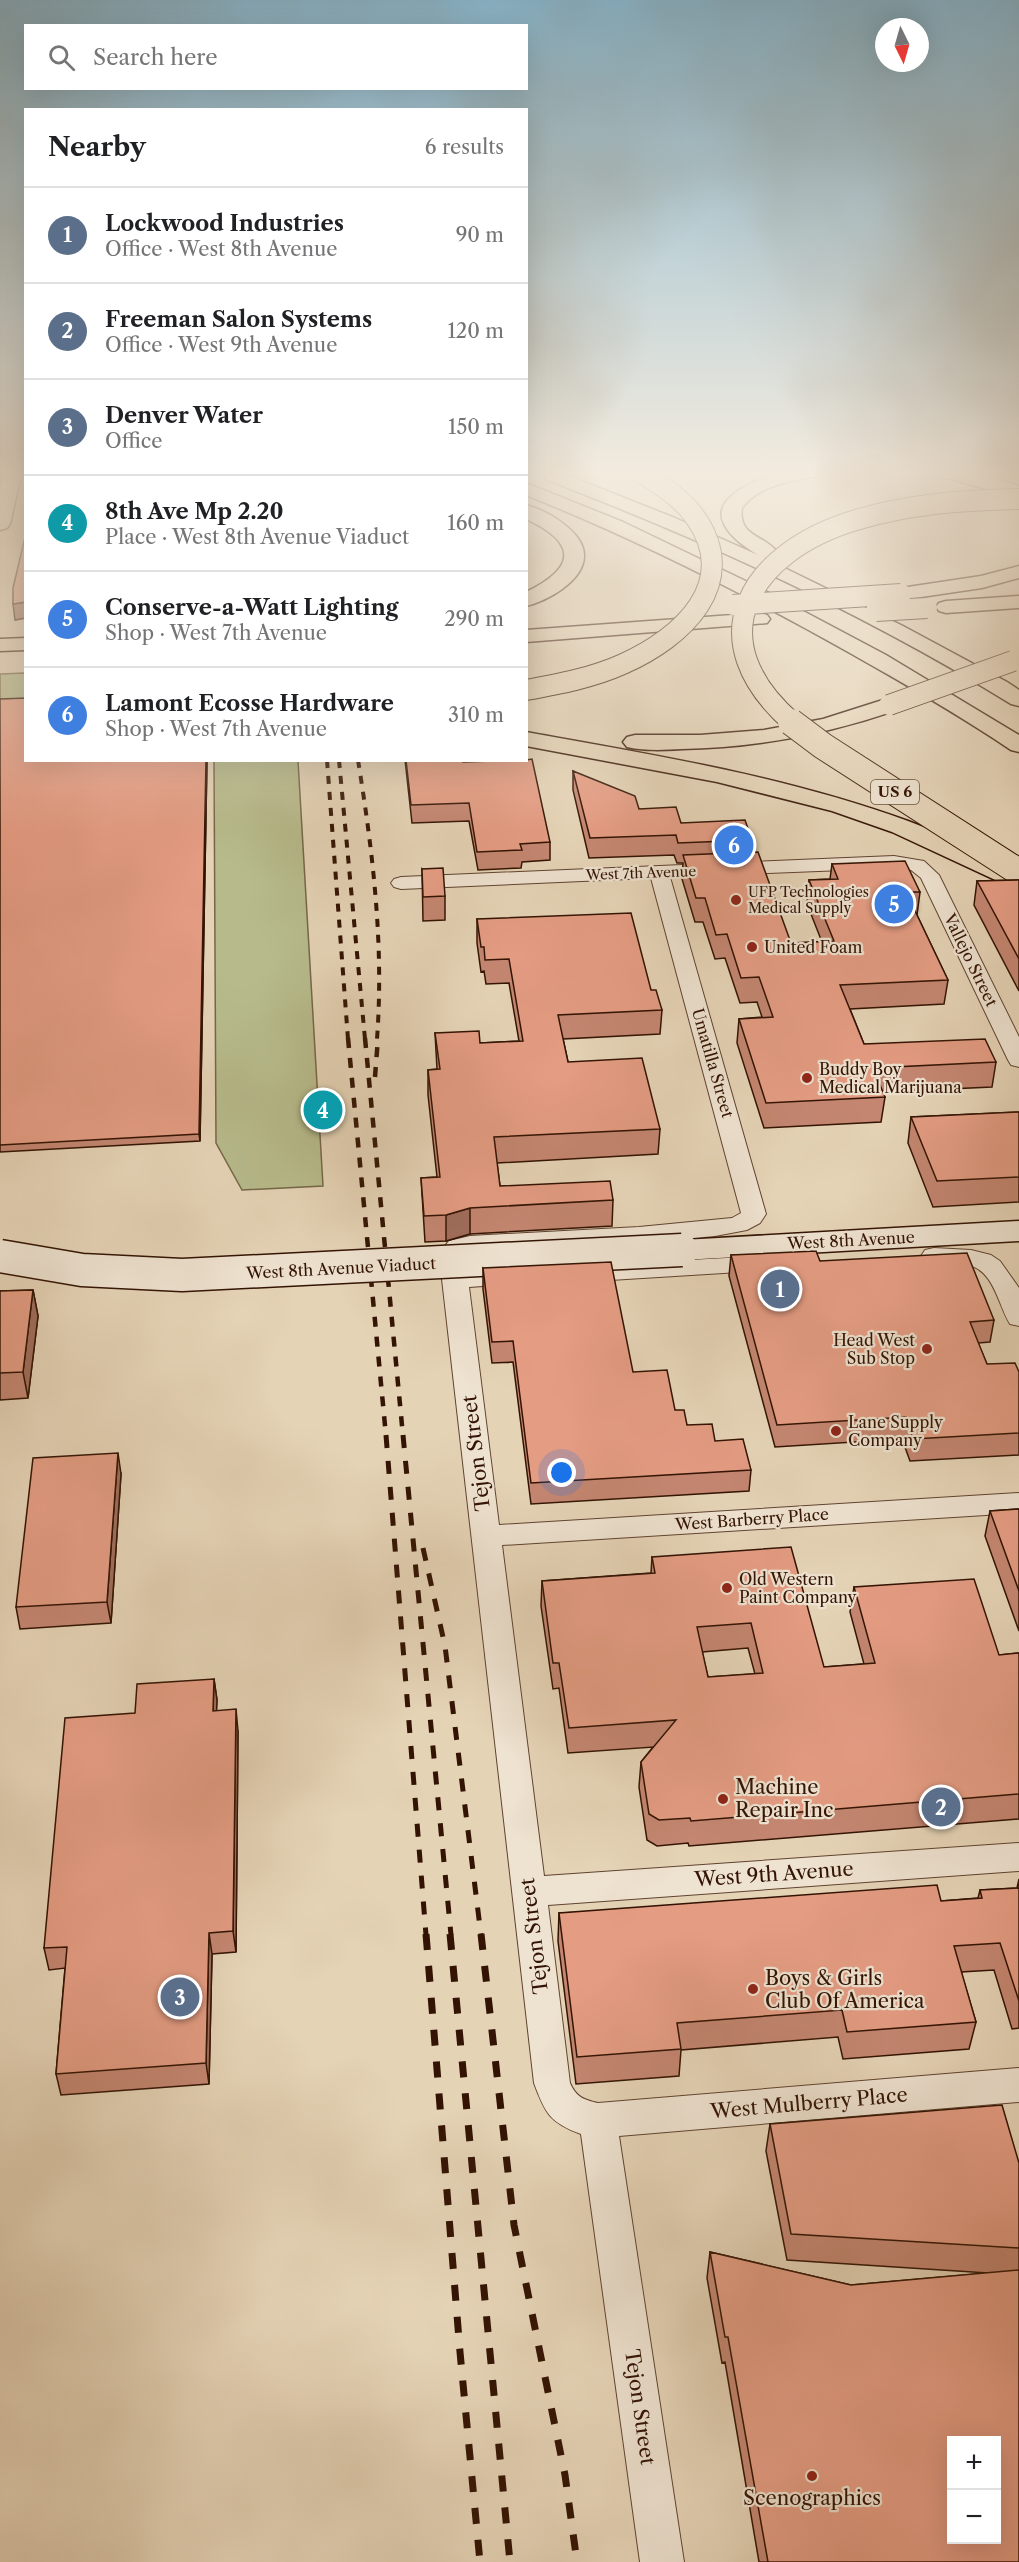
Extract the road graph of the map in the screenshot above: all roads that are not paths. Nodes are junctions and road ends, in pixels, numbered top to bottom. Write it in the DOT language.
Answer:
graph roads {
  1 [pos="543,591"];
  2 [pos="709,591"];
  3 [pos="750,591"];
  4 [pos="753,591"];
  5 [pos="817,591"];
  6 [pos="924,591"];
  7 [pos="959,591"];
  8 [pos="901,594"];
  9 [pos="528,599"];
  10 [pos="1019,602"];
  11 [pos="528,618"];
  12 [pos="528,636"];
  13 [pos="24,644"];
  14 [pos="0,645"];
  15 [pos="1016,660"];
  16 [pos="528,690"];
  17 [pos="945,699"];
  18 [pos="1019,699"];
  19 [pos="528,725"];
  20 [pos="528,739"];
  21 [pos="1019,745"];
  22 [pos="1019,758"];
  23 [pos="917,865"];
  24 [pos="659,872"];
  25 [pos="1019,872"];
  26 [pos="401,883"];
  27 [pos="1019,883"];
  28 [pos="1019,1060"];
  29 [pos="1019,1231"];
  30 [pos="682,1250"];
  31 [pos="0,1257"];
  32 [pos="455,1280"];
  33 [pos="1019,1318"];
  34 [pos="1019,1503"];
  35 [pos="486,1536"];
  36 [pos="1019,1857"];
  37 [pos="529,1892"];
  38 [pos="1019,2085"];
  39 [pos="598,2120"];
  40 [pos="662,2562"];
  1 -- 9 [label="highway"];
  2 -- 16 [label="highway, bridge"];
  3 -- 17 [label="highway"];
  4 -- 25 [label="highway, US 6, bridge"];
  5 -- 18 [label="highway"];
  6 -- 8 [label="highway"];
  7 -- 8 [label="highway"];
  8 -- 11 [label="highway, bridge"];
  10 -- 12 [label="highway, bridge"];
  13 -- 14 [label="highway"];
  15 -- 19 [label="highway, bridge"];
  17 -- 21 [label="highway"];
  17 -- 22 [label="highway"];
  20 -- 27 [label="highway"];
  23 -- 24 [label="street, West 7th Avenue"];
  23 -- 28 [label="street, Vallejo Street"];
  24 -- 26 [label="street, West 7th Avenue"];
  24 -- 32 [label="street, Umatilla Street"];
  29 -- 30 [label="main road, West 8th Avenue"];
  30 -- 31 [label="main road, West 8th Avenue Viaduct, bridge"];
  32 -- 33 [label="street, West 8th Avenue"];
  32 -- 35 [label="street, Tejon Street"];
  34 -- 35 [label="street, West Barberry Place"];
  35 -- 37 [label="street, Tejon Street"];
  36 -- 37 [label="street, West 9th Avenue"];
  37 -- 39 [label="street, Tejon Street"];
  38 -- 39 [label="street, West Mulberry Place"];
  39 -- 40 [label="street, Tejon Street"];
}
